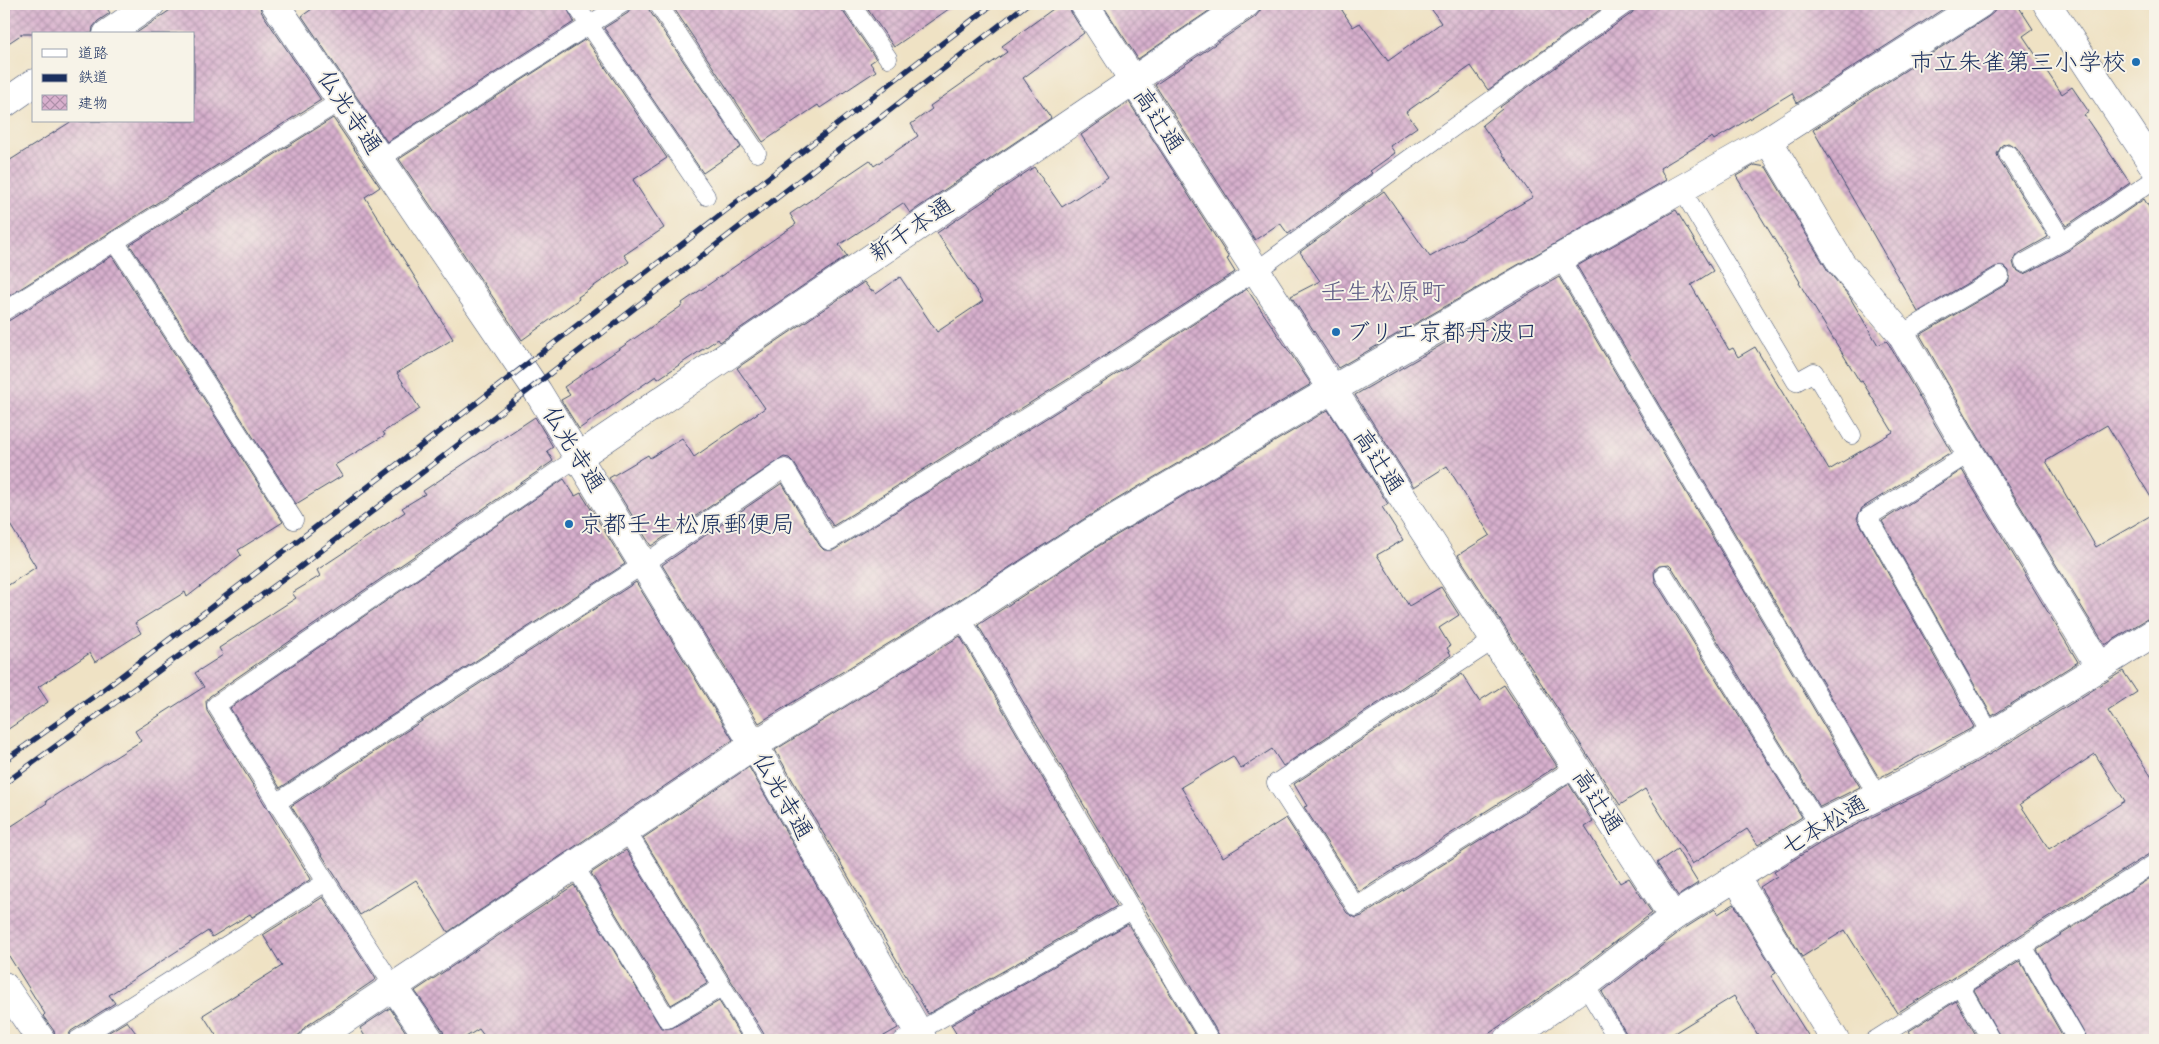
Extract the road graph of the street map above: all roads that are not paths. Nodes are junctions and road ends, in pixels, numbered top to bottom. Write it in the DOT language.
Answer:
graph roads {
  1 [pos="151,4"];
  2 [pos="275,4"];
  3 [pos="575,4"];
  4 [pos="622,4"];
  5 [pos="658,4"];
  6 [pos="851,4"];
  7 [pos="1084,4"];
  8 [pos="1246,4"];
  9 [pos="1626,4"];
  10 [pos="1980,4"];
  11 [pos="2047,4"];
  12 [pos="589,25"];
  13 [pos="110,32"];
  14 [pos="888,58"];
  15 [pos="1133,80"];
  16 [pos="32,84"];
  17 [pos="342,100"];
  18 [pos="4,104"];
  19 [pos="1768,140"];
  20 [pos="757,154"];
  21 [pos="2008,154"];
  22 [pos="381,158"];
  23 [pos="2155,168"];
  24 [pos="2155,179"];
  25 [pos="1682,190"];
  26 [pos="706,196"];
  27 [pos="115,241"];
  28 [pos="2063,241"];
  29 [pos="1560,258"];
  30 [pos="2024,263"];
  31 [pos="1256,271"];
  32 [pos="2000,276"];
  33 [pos="4,311"];
  34 [pos="1901,334"];
  35 [pos="1333,389"];
  36 [pos="1852,435"];
  37 [pos="1970,453"];
  38 [pos="578,457"];
  39 [pos="294,520"];
  40 [pos="644,564"];
  41 [pos="1664,575"];
  42 [pos="961,618"];
  43 [pos="2155,632"];
  44 [pos="1494,640"];
  45 [pos="2100,667"];
  46 [pos="1991,735"];
  47 [pos="754,744"];
  48 [pos="1576,767"];
  49 [pos="1877,795"];
  50 [pos="276,803"];
  51 [pos="1818,825"];
  52 [pos="626,830"];
  53 [pos="2155,862"];
  54 [pos="574,865"];
  55 [pos="1736,878"];
  56 [pos="326,882"];
  57 [pos="1132,910"];
  58 [pos="1673,917"];
  59 [pos="2023,946"];
  60 [pos="1585,985"];
  61 [pos="4,986"];
  62 [pos="1960,986"];
  63 [pos="394,987"];
  64 [pos="722,987"];
  65 [pos="1525,1036"];
  66 [pos="914,1037"];
  67 [pos="41,1040"];
  68 [pos="77,1040"];
  69 [pos="314,1040"];
  70 [pos="430,1040"];
  71 [pos="755,1040"];
  72 [pos="1210,1040"];
  73 [pos="1618,1040"];
  74 [pos="1835,1040"];
  75 [pos="1875,1040"];
  76 [pos="1991,1040"];
  77 [pos="2076,1040"];
  1 -- 13 [label="street"];
  2 -- 17 [label="street, 仏光寺通"];
  3 -- 12 [label="lane"];
  4 -- 12 [label="lane"];
  5 -- 20 [label="lane"];
  6 -- 14 [label="lane"];
  7 -- 15 [label="street, 高辻通"];
  8 -- 15 [label="street, 新千本通"];
  9 -- 31 [label="lane"];
  10 -- 19 [label="street"];
  11 -- 23 [label="street"];
  12 -- 22 [label="lane"];
  12 -- 26 [label="lane"];
  15 -- 31 [label="street, 高辻通"];
  15 -- 38 [label="street, 新千本通"];
  16 -- 18 [label="street"];
  17 -- 22 [label="street, 仏光寺通"];
  17 -- 27 [label="lane"];
  19 -- 25 [label="street"];
  19 -- 34 [label="street"];
  21 -- 28 [label="lane"];
  22 -- 38 [label="street, 仏光寺通"];
  24 -- 28 [label="lane"];
  25 -- 29 [label="street"];
  25 -- 36 [label="lane"];
  27 -- 33 [label="lane"];
  27 -- 39 [label="lane"];
  28 -- 30 [label="lane"];
  29 -- 35 [label="street"];
  29 -- 49 [label="lane"];
  31 -- 35 [label="street, 高辻通"];
  31 -- 40 [label="lane"];
  32 -- 34 [label="lane"];
  34 -- 37 [label="street"];
  35 -- 42 [label="street"];
  35 -- 44 [label="street, 高辻通"];
  37 -- 45 [label="street"];
  37 -- 46 [label="lane"];
  38 -- 40 [label="street, 仏光寺通"];
  38 -- 50 [label="lane"];
  40 -- 47 [label="street, 仏光寺通"];
  40 -- 50 [label="lane"];
  41 -- 51 [label="lane"];
  42 -- 47 [label="street"];
  42 -- 57 [label="lane"];
  43 -- 45 [label="street, 七本松通"];
  44 -- 48 [label="street, 高辻通"];
  44 -- 48 [label="lane"];
  45 -- 46 [label="street, 七本松通"];
  46 -- 49 [label="street, 七本松通"];
  47 -- 52 [label="street"];
  47 -- 66 [label="street, 仏光寺通"];
  48 -- 58 [label="street, 高辻通"];
  49 -- 51 [label="street, 七本松通"];
  50 -- 56 [label="lane"];
  51 -- 55 [label="street, 七本松通"];
  52 -- 54 [label="street"];
  52 -- 64 [label="lane"];
  53 -- 59 [label="lane"];
  54 -- 63 [label="street"];
  54 -- 64 [label="lane"];
  55 -- 58 [label="street, 七本松通"];
  55 -- 74 [label="street"];
  56 -- 63 [label="lane"];
  56 -- 68 [label="lane"];
  57 -- 66 [label="lane"];
  57 -- 72 [label="lane"];
  58 -- 60 [label="street, 七本松通"];
  59 -- 62 [label="lane"];
  59 -- 77 [label="lane"];
  60 -- 65 [label="street, 七本松通"];
  60 -- 73 [label="lane"];
  61 -- 67 [label="street"];
  62 -- 75 [label="lane"];
  62 -- 76 [label="lane"];
  63 -- 69 [label="street"];
  63 -- 70 [label="street"];
  64 -- 71 [label="lane"];
}
